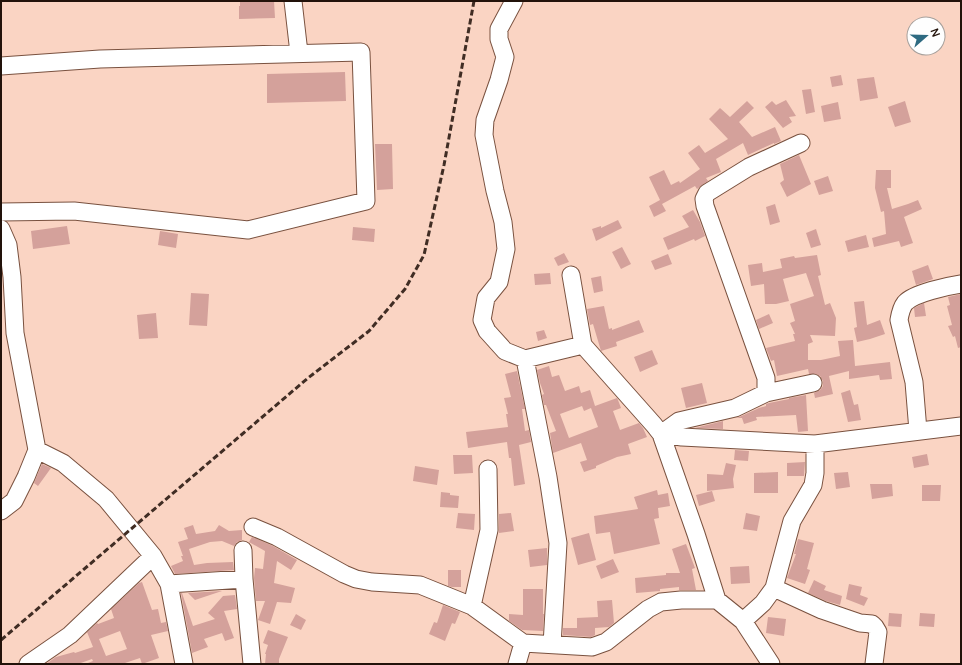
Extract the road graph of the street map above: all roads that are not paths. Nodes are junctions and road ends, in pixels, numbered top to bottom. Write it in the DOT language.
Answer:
graph roads {
  1 [pos="293,1"];
  2 [pos="514,1"];
  3 [pos="299,53"];
  4 [pos="1,66"];
  5 [pos="801,143"];
  6 [pos="1,212"];
  7 [pos="1,229"];
  8 [pos="572,275"];
  9 [pos="961,284"];
  10 [pos="583,345"];
  11 [pos="525,359"];
  12 [pos="812,383"];
  13 [pos="766,393"];
  14 [pos="961,426"];
  15 [pos="918,431"];
  16 [pos="661,434"];
  17 [pos="815,444"];
  18 [pos="37,450"];
  19 [pos="488,469"];
  20 [pos="1,511"];
  21 [pos="253,527"];
  22 [pos="243,550"];
  23 [pos="153,556"];
  24 [pos="244,579"];
  25 [pos="169,584"];
  26 [pos="774,588"];
  27 [pos="717,600"];
  28 [pos="472,606"];
  29 [pos="743,621"];
  30 [pos="523,643"];
  31 [pos="552,645"];
  32 [pos="28,664"];
  33 [pos="184,664"];
  34 [pos="252,664"];
  35 [pos="517,664"];
  36 [pos="771,664"];
  37 [pos="874,664"];
  1 -- 3 [label="street"];
  2 -- 11 [label="street"];
  3 -- 4 [label="street"];
  3 -- 6 [label="street"];
  5 -- 13 [label="street"];
  7 -- 18 [label="street"];
  8 -- 10 [label="street"];
  9 -- 15 [label="street"];
  10 -- 11 [label="street"];
  10 -- 16 [label="street"];
  11 -- 31 [label="street"];
  12 -- 13 [label="street"];
  13 -- 16 [label="street"];
  14 -- 15 [label="street"];
  15 -- 17 [label="street"];
  16 -- 17 [label="street"];
  16 -- 27 [label="street"];
  17 -- 26 [label="street"];
  18 -- 20 [label="street"];
  18 -- 23 [label="street"];
  19 -- 28 [label="street"];
  21 -- 28 [label="street"];
  22 -- 24 [label="street"];
  23 -- 25 [label="street"];
  23 -- 32 [label="street"];
  24 -- 25 [label="street"];
  24 -- 34 [label="street"];
  25 -- 33 [label="street"];
  26 -- 29 [label="street"];
  26 -- 37 [label="street"];
  27 -- 29 [label="street"];
  27 -- 31 [label="street"];
  28 -- 30 [label="street"];
  29 -- 36 [label="street"];
  30 -- 31 [label="street"];
  30 -- 35 [label="street"];
}
